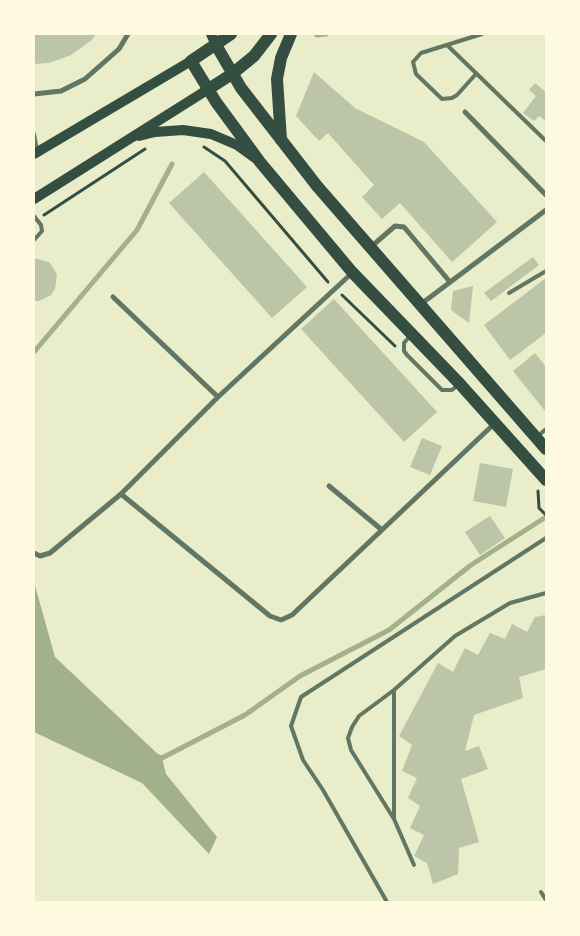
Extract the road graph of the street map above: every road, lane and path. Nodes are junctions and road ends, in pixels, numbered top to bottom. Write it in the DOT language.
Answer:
graph roads {
  1 [pos="128,34"];
  2 [pos="231,34"];
  3 [pos="271,34"];
  4 [pos="291,34"];
  5 [pos="482,34"];
  6 [pos="213,39"];
  7 [pos="447,45"];
  8 [pos="191,61"];
  9 [pos="232,74"];
  10 [pos="476,74"];
  11 [pos="207,90"];
  12 [pos="34,94"];
  13 [pos="465,112"];
  14 [pos="34,134"];
  15 [pos="128,140"];
  16 [pos="281,140"];
  17 [pos="546,142"];
  18 [pos="152,144"];
  19 [pos="203,146"];
  20 [pos="36,153"];
  21 [pos="260,162"];
  22 [pos="546,195"];
  23 [pos="34,199"];
  24 [pos="546,210"];
  25 [pos="34,216"];
  26 [pos="37,220"];
  27 [pos="34,240"];
  28 [pos="371,246"];
  29 [pos="546,270"];
  30 [pos="352,272"];
  31 [pos="450,282"];
  32 [pos="335,288"];
  33 [pos="509,292"];
  34 [pos="113,297"];
  35 [pos="420,304"];
  36 [pos="412,334"];
  37 [pos="404,348"];
  38 [pos="460,384"];
  39 [pos="218,397"];
  40 [pos="494,424"];
  41 [pos="541,433"];
  42 [pos="546,448"];
  43 [pos="544,477"];
  44 [pos="329,486"];
  45 [pos="533,486"];
  46 [pos="121,494"];
  47 [pos="546,515"];
  48 [pos="382,530"];
  49 [pos="546,538"];
  50 [pos="34,553"];
  51 [pos="546,593"];
  52 [pos="394,690"];
  53 [pos="394,819"];
  54 [pos="414,865"];
  55 [pos="540,892"];
  56 [pos="546,900"];
  57 [pos="387,902"];
  1 -- 12 [label="street"];
  2 -- 6 [label="main road"];
  3 -- 9 [label="main road"];
  4 -- 16 [label="main road"];
  5 -- 7 [label="lane"];
  6 -- 8 [label="main road"];
  6 -- 9 [label="main road"];
  7 -- 10 [label="lane"];
  7 -- 10 [label="lane"];
  8 -- 11 [label="main road"];
  8 -- 20 [label="main road"];
  9 -- 11 [label="main road"];
  9 -- 16 [label="main road"];
  10 -- 17 [label="lane"];
  11 -- 15 [label="main road"];
  11 -- 21 [label="main road"];
  13 -- 22 [label="street"];
  14 -- 20 [label="lane"];
  15 -- 21 [label="main road"];
  15 -- 23 [label="main road"];
  16 -- 28 [label="main road"];
  18 -- 26 [label="path"];
  19 -- 32 [label="path"];
  21 -- 30 [label="main road"];
  24 -- 31 [label="street"];
  25 -- 26 [label="lane"];
  26 -- 27 [label="lane"];
  28 -- 31 [label="street"];
  28 -- 35 [label="main road"];
  29 -- 33 [label="lane"];
  30 -- 32 [label="street"];
  30 -- 36 [label="main road"];
  31 -- 35 [label="street"];
  32 -- 37 [label="path"];
  32 -- 39 [label="street"];
  34 -- 39 [label="street"];
  35 -- 41 [label="main road"];
  36 -- 37 [label="lane"];
  36 -- 38 [label="main road"];
  37 -- 38 [label="lane"];
  38 -- 40 [label="main road"];
  39 -- 46 [label="street"];
  40 -- 43 [label="main road"];
  40 -- 48 [label="street"];
  41 -- 42 [label="main road"];
  44 -- 48 [label="street"];
  45 -- 47 [label="path"];
  46 -- 48 [label="street"];
  46 -- 50 [label="street"];
  49 -- 57 [label="lane"];
  51 -- 52 [label="lane"];
  52 -- 53 [label="lane"];
  52 -- 53 [label="lane"];
  53 -- 54 [label="lane"];
  55 -- 56 [label="lane"];
}
